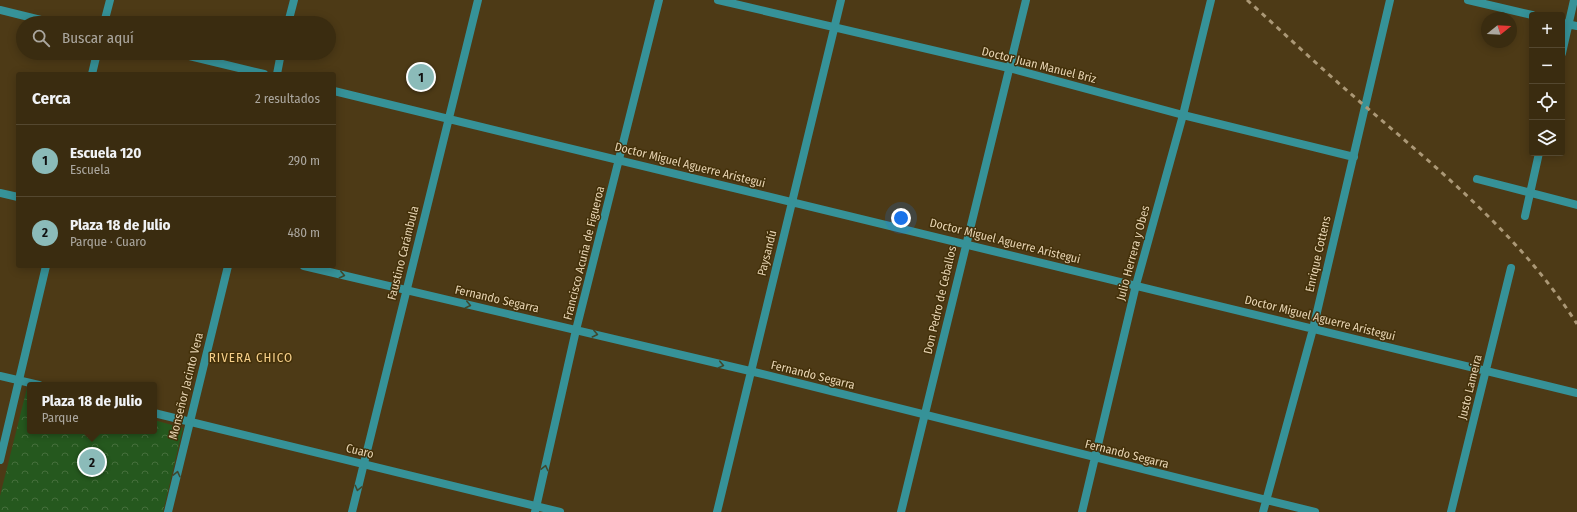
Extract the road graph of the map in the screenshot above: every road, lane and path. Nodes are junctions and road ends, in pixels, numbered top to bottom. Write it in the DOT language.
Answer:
graph roads {
  1 [pos="110,0"];
  2 [pos="294,0"];
  3 [pos="478,0"];
  4 [pos="659,0"];
  5 [pos="718,0"];
  6 [pos="841,0"];
  7 [pos="1026,0"];
  8 [pos="1211,0"];
  9 [pos="1390,0"];
  10 [pos="1468,0"];
  11 [pos="1574,0"];
  12 [pos="0,10"];
  13 [pos="1529,14"];
  14 [pos="24,16"];
  15 [pos="106,16"];
  16 [pos="290,16"];
  17 [pos="1565,23"];
  18 [pos="1577,26"];
  19 [pos="834,28"];
  20 [pos="95,60"];
  21 [pos="206,60"];
  22 [pos="280,60"];
  23 [pos="1009,68"];
  24 [pos="92,72"];
  25 [pos="256,72"];
  26 [pos="277,72"];
  27 [pos="336,91"];
  28 [pos="1183,115"];
  29 [pos="448,118"];
  30 [pos="1538,156"];
  31 [pos="1354,157"];
  32 [pos="620,160"];
  33 [pos="1477,179"];
  34 [pos="0,193"];
  35 [pos="1530,193"];
  36 [pos="16,197"];
  37 [pos="792,202"];
  38 [pos="1577,205"];
  39 [pos="1525,216"];
  40 [pos="965,244"];
  41 [pos="46,268"];
  42 [pos="227,268"];
  43 [pos="312,268"];
  44 [pos="1511,268"];
  45 [pos="1136,285"];
  46 [pos="406,290"];
  47 [pos="1313,329"];
  48 [pos="576,330"];
  49 [pos="750,371"];
  50 [pos="1486,371"];
  51 [pos="0,376"];
  52 [pos="19,380"];
  53 [pos="27,382"];
  54 [pos="1577,393"];
  55 [pos="157,414"];
  56 [pos="924,416"];
  57 [pos="189,421"];
  58 [pos="1095,458"];
  59 [pos="0,460"];
  60 [pos="364,464"];
  61 [pos="1266,500"];
  62 [pos="536,509"];
  63 [pos="168,512"];
  64 [pos="352,512"];
  65 [pos="560,512"];
  66 [pos="717,512"];
  67 [pos="901,512"];
  68 [pos="1082,512"];
  69 [pos="1263,512"];
  70 [pos="1315,512"];
  71 [pos="1451,512"];
  1 -- 15 [label="street"];
  2 -- 16 [label="street"];
  3 -- 29 [label="street, Faustino Carámbula"];
  4 -- 32 [label="street, Francisco Acuña de Figueroa"];
  5 -- 19 [label="street, Doctor Juan Manuel Briz"];
  6 -- 19 [label="street, Paysandú"];
  7 -- 23 [label="street, Don Pedro de Ceballos"];
  8 -- 28 [label="street, Julio Herrera y Obes"];
  9 -- 31 [label="street, Enrique Cottens"];
  10 -- 13 [label="street"];
  11 -- 17 [label="street"];
  12 -- 14 [label="street"];
  17 -- 18 [label="street"];
  19 -- 23 [label="street, Doctor Juan Manuel Briz"];
  19 -- 37 [label="street, Paysandú"];
  20 -- 24 [label="street"];
  21 -- 25 [label="street"];
  22 -- 26 [label="street"];
  23 -- 28 [label="street, Doctor Juan Manuel Briz"];
  23 -- 40 [label="street, Don Pedro de Ceballos"];
  27 -- 29 [label="street, Doctor Miguel Aguerre Aristegui"];
  28 -- 31 [label="street, Doctor Juan Manuel Briz"];
  28 -- 45 [label="street, Julio Herrera y Obes"];
  29 -- 32 [label="street, Doctor Miguel Aguerre Aristegui"];
  29 -- 46 [label="street, Faustino Carámbula"];
  30 -- 35 [label="street"];
  31 -- 47 [label="street, Enrique Cottens"];
  32 -- 37 [label="street, Doctor Miguel Aguerre Aristegui"];
  32 -- 48 [label="street, Francisco Acuña de Figueroa"];
  33 -- 35 [label="street"];
  34 -- 36 [label="street"];
  35 -- 38 [label="street"];
  35 -- 39 [label="street"];
  37 -- 40 [label="street, Doctor Miguel Aguerre Aristegui"];
  37 -- 49 [label="street, Paysandú"];
  40 -- 45 [label="street, Doctor Miguel Aguerre Aristegui"];
  40 -- 56 [label="street, Don Pedro de Ceballos"];
  41 -- 52 [label="street"];
  42 -- 57 [label="street, Monseñor Jacinto Vera"];
  43 -- 46 [label="street, Fernando Segarra, one-way"];
  44 -- 50 [label="street, Justo Lameira"];
  45 -- 47 [label="street, Doctor Miguel Aguerre Aristegui"];
  45 -- 58 [label="street, Julio Herrera y Obes"];
  46 -- 48 [label="street, Fernando Segarra, one-way"];
  46 -- 60 [label="street, Faustino Carámbula"];
  47 -- 50 [label="street, Doctor Miguel Aguerre Aristegui"];
  47 -- 61 [label="street, Enrique Cottens"];
  48 -- 49 [label="street, Fernando Segarra, one-way"];
  62 -- 48 [label="street, Francisco Acuña de Figueroa, one-way"];
  49 -- 56 [label="street, Fernando Segarra"];
  49 -- 66 [label="street, Paysandú"];
  50 -- 54 [label="street, Doctor Miguel Aguerre Aristegui"];
  50 -- 71 [label="street, Justo Lameira"];
  51 -- 52 [label="street"];
  52 -- 53 [label="street"];
  52 -- 59 [label="street"];
  55 -- 57 [label="street, Cuaro"];
  56 -- 58 [label="street, Fernando Segarra"];
  56 -- 67 [label="street, Don Pedro de Ceballos"];
  57 -- 60 [label="street, Cuaro"];
  63 -- 57 [label="street, Monseñor Jacinto Vera, one-way"];
  58 -- 61 [label="street, Fernando Segarra"];
  58 -- 68 [label="street, Julio Herrera y Obes"];
  60 -- 62 [label="street, Cuaro"];
  60 -- 64 [label="street, Faustino Carámbula, one-way"];
  61 -- 69 [label="street, Enrique Cottens"];
  61 -- 70 [label="street, Fernando Segarra"];
  62 -- 65 [label="street, Cuaro"];
}
